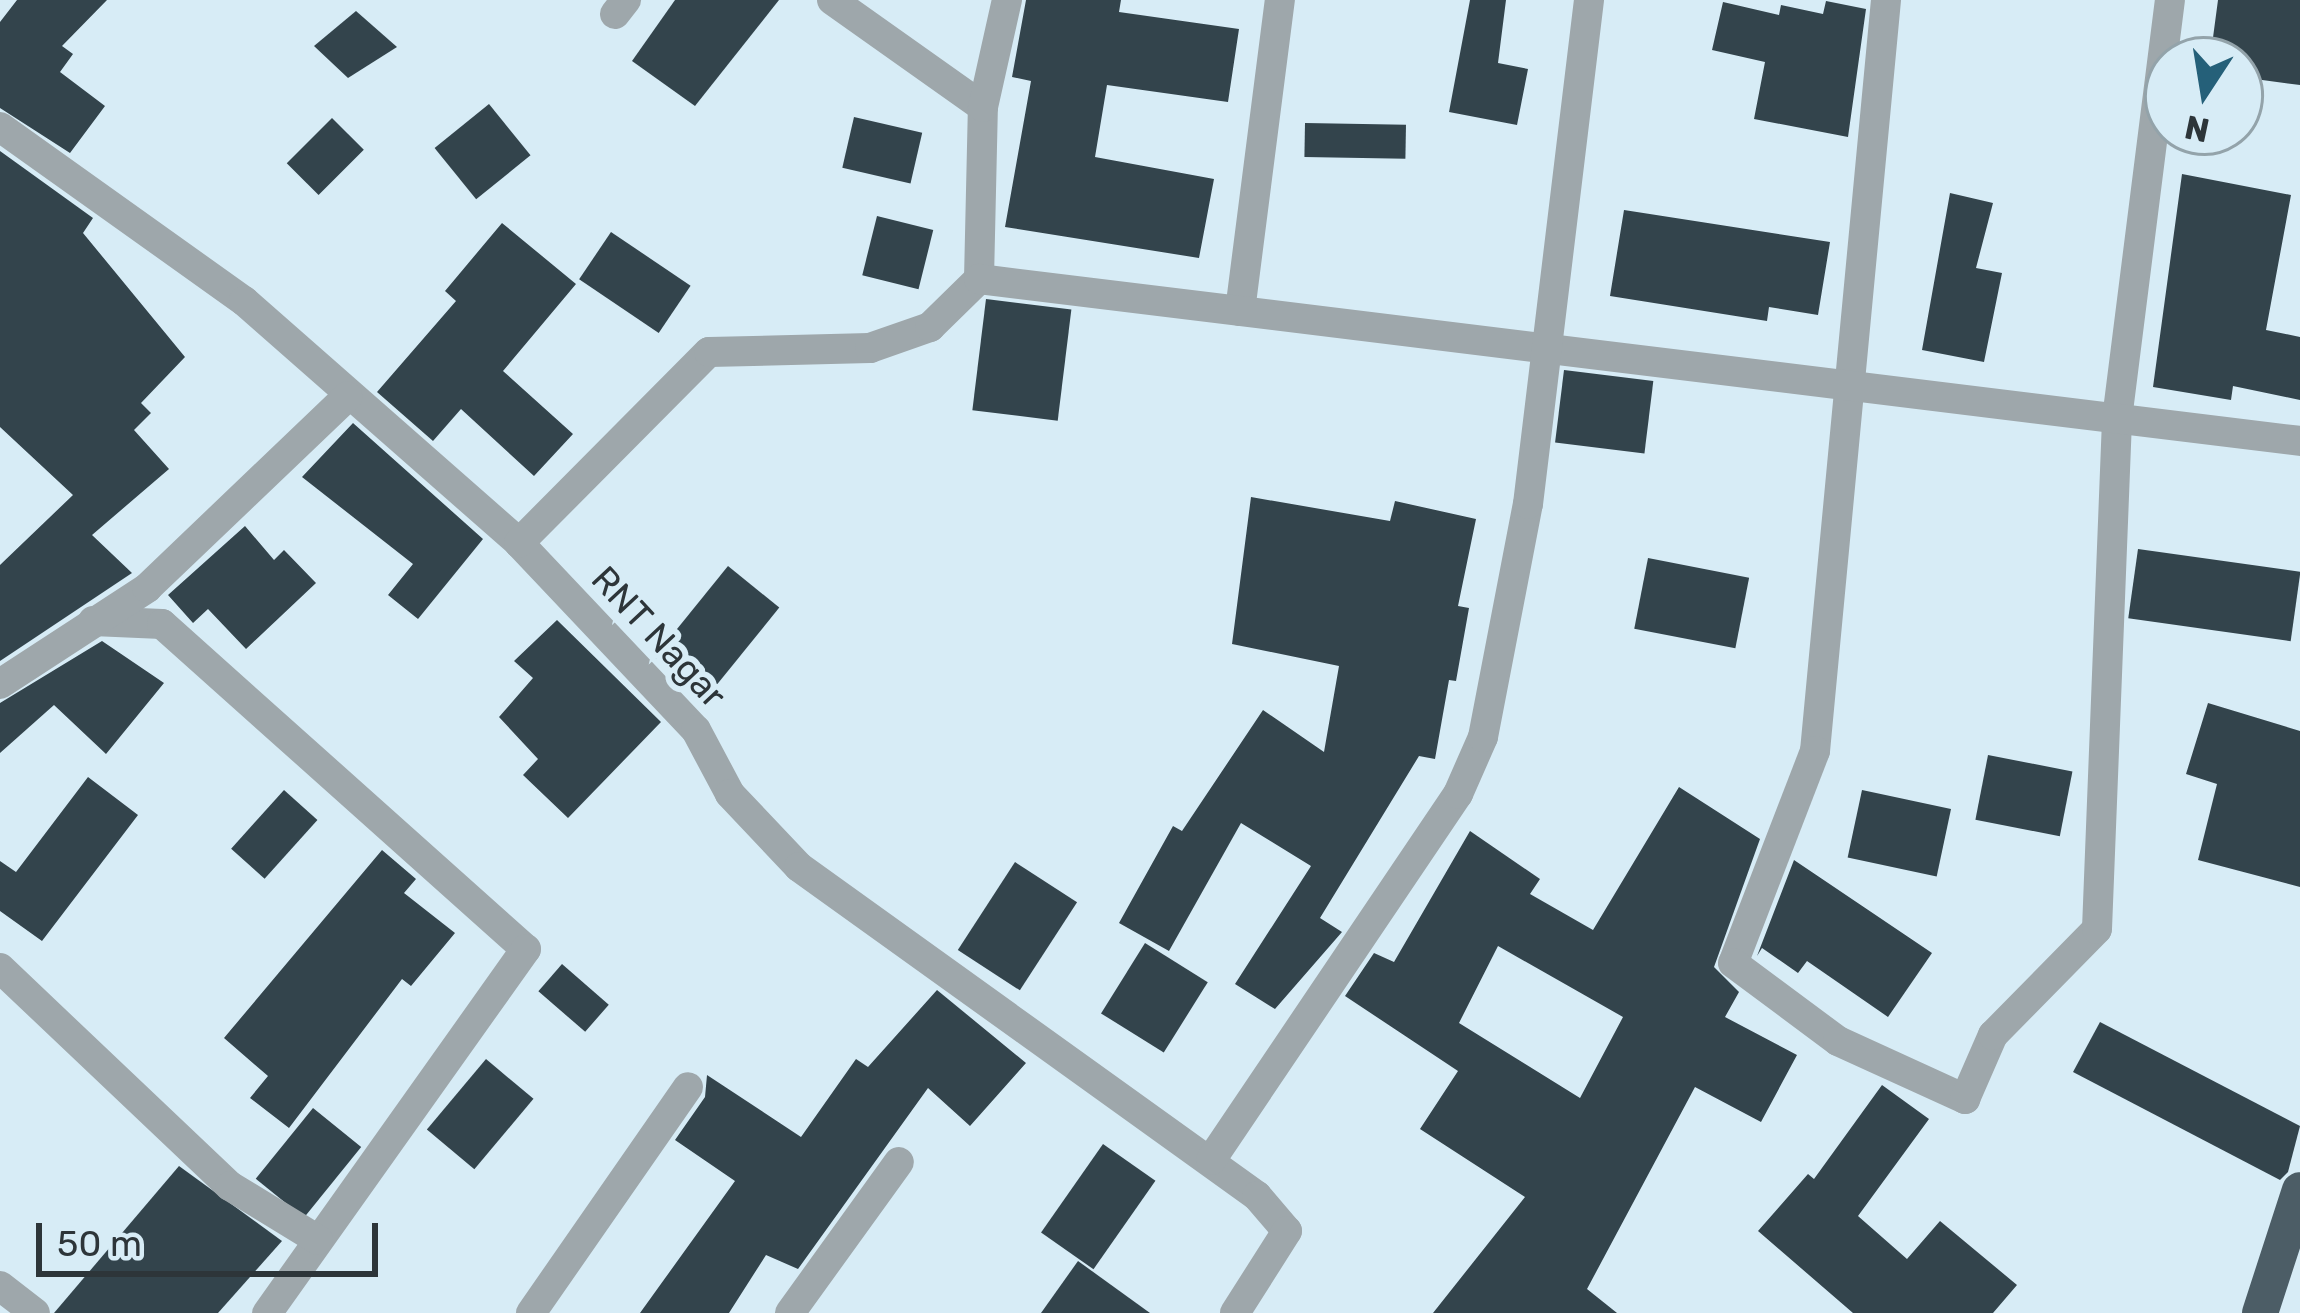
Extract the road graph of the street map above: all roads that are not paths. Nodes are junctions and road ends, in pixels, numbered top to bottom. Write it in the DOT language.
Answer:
graph roads {
  1 [pos="832,0"];
  2 [pos="1007,0"];
  3 [pos="1280,0"];
  4 [pos="1589,0"];
  5 [pos="1886,0"];
  6 [pos="2170,0"];
  7 [pos="983,107"];
  8 [pos="0,127"];
  9 [pos="979,279"];
  10 [pos="1240,311"];
  11 [pos="1548,349"];
  12 [pos="1849,386"];
  13 [pos="347,397"];
  14 [pos="2117,419"];
  15 [pos="2300,441"];
  16 [pos="519,543"];
  17 [pos="93,621"];
  18 [pos="0,684"];
  19 [pos="0,968"];
  20 [pos="688,1087"];
  21 [pos="1210,1160"];
  22 [pos="899,1162"];
  23 [pos="2300,1190"];
  24 [pos="318,1240"];
  25 [pos="0,1286"];
  26 [pos="35,1313"];
  27 [pos="267,1313"];
  28 [pos="531,1313"];
  29 [pos="790,1313"];
  30 [pos="1235,1313"];
  31 [pos="2260,1313"];
  1 -- 7 [label="street"];
  2 -- 7 [label="street"];
  3 -- 10 [label="street"];
  4 -- 11 [label="street"];
  5 -- 12 [label="street"];
  6 -- 14 [label="street"];
  7 -- 9 [label="street"];
  8 -- 13 [label="street, RNT Nagar"];
  9 -- 10 [label="street"];
  9 -- 16 [label="street"];
  10 -- 11 [label="street"];
  11 -- 12 [label="street"];
  11 -- 21 [label="street"];
  12 -- 14 [label="street"];
  12 -- 14 [label="street"];
  13 -- 16 [label="street, RNT Nagar"];
  13 -- 17 [label="street"];
  14 -- 15 [label="street"];
  16 -- 21 [label="street, RNT Nagar"];
  17 -- 18 [label="street"];
  17 -- 24 [label="street"];
  19 -- 24 [label="street"];
  20 -- 28 [label="street"];
  21 -- 30 [label="street, RNT Nagar"];
  22 -- 29 [label="street"];
  23 -- 31 [label="highway"];
  24 -- 27 [label="street"];
  25 -- 26 [label="street"];
}
